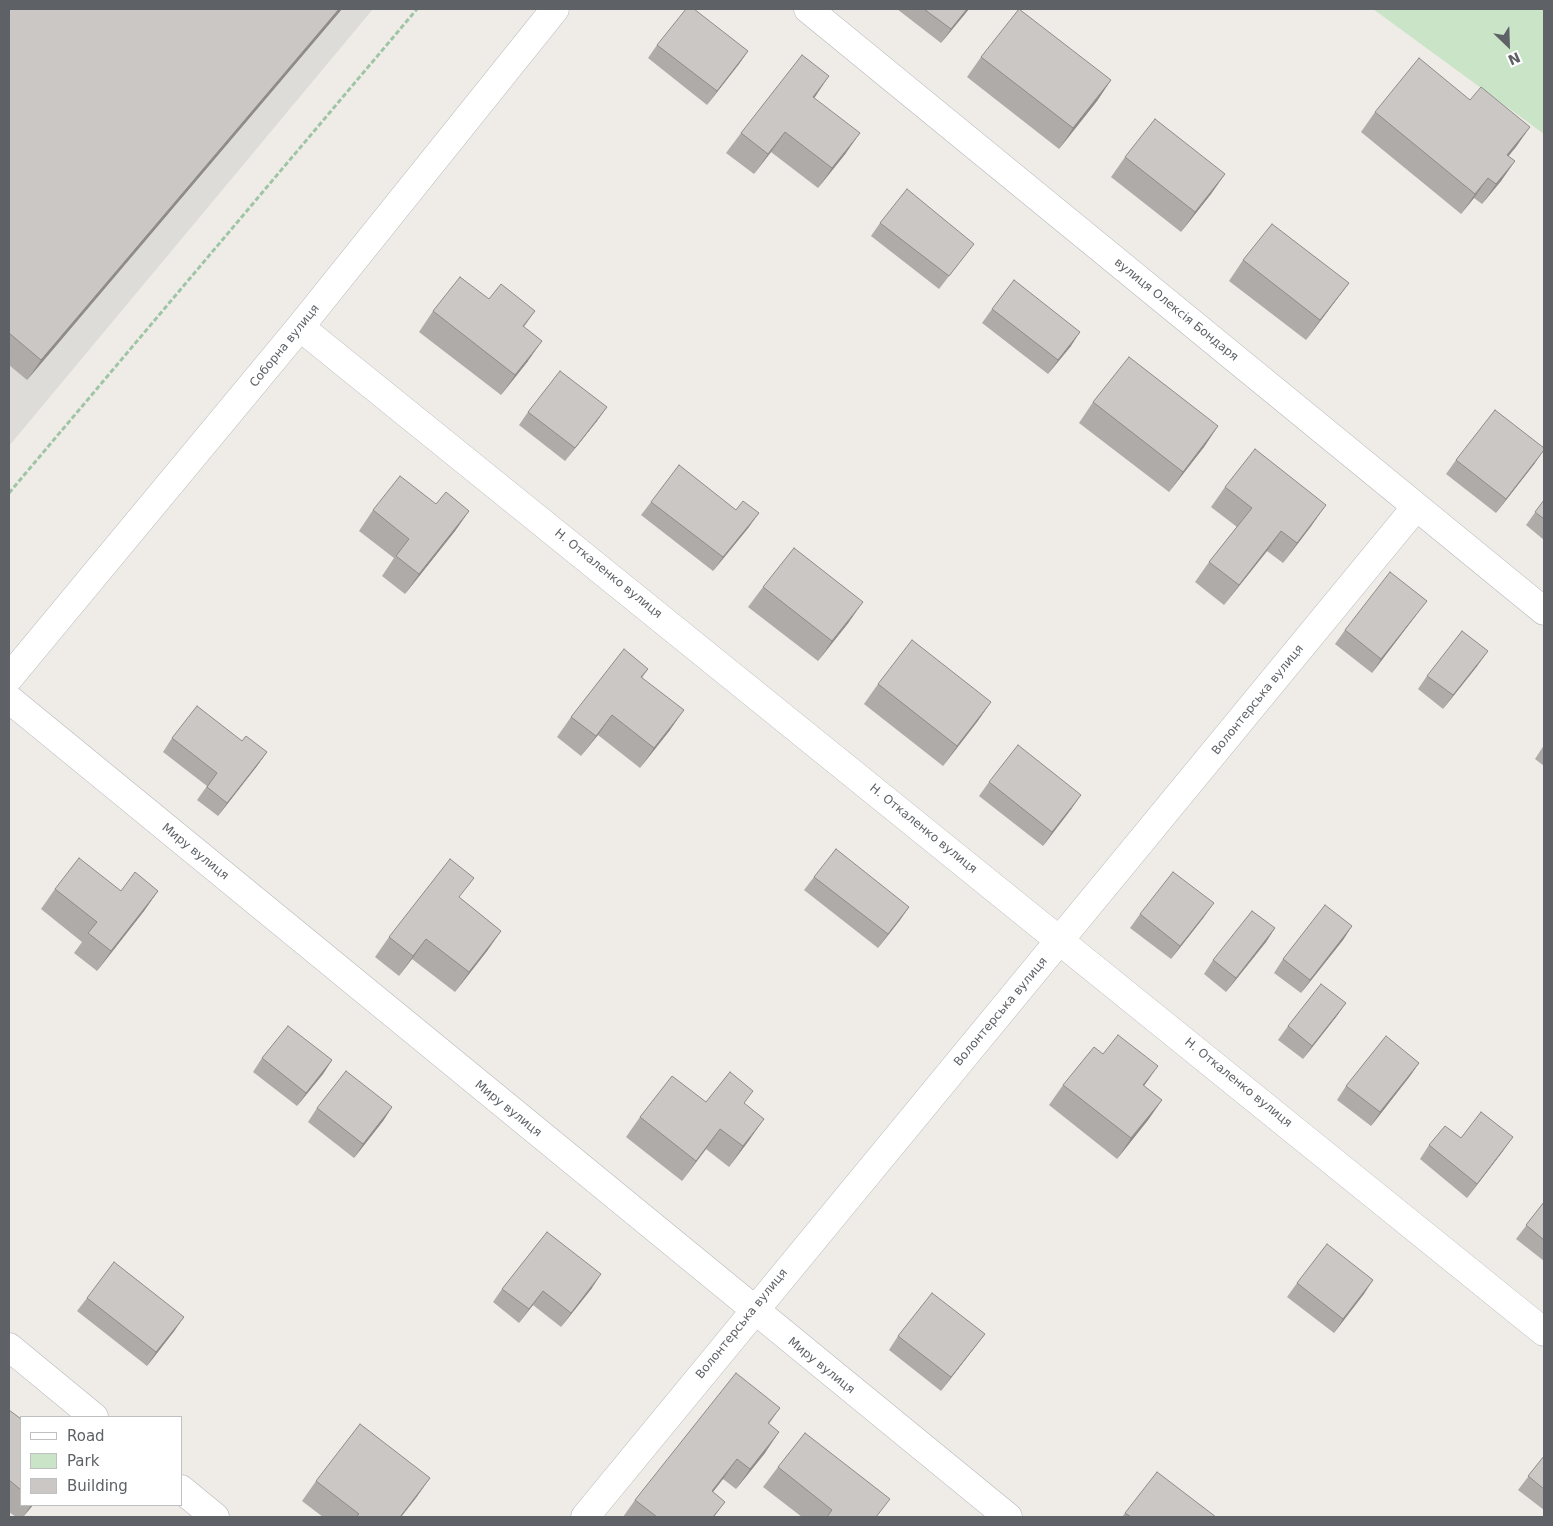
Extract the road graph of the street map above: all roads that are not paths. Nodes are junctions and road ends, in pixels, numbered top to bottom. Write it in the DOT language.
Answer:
graph roads {
  1 [pos="556,9"];
  2 [pos="808,9"];
  3 [pos="300,327"];
  4 [pos="1416,507"];
  5 [pos="1544,611"];
  6 [pos="9,678"];
  7 [pos="9,699"];
  8 [pos="1061,940"];
  9 [pos="754,1310"];
  10 [pos="1544,1332"];
  11 [pos="9,1347"];
  12 [pos="93,1416"];
  13 [pos="182,1490"];
  14 [pos="215,1517"];
  15 [pos="585,1517"];
  16 [pos="1008,1517"];
  1 -- 3 [label="street, Соборна вулиця"];
  2 -- 4 [label="street, вулиця Олексія Бондаря"];
  3 -- 6 [label="street, Соборна вулиця"];
  3 -- 8 [label="street, Н. Откаленко вулиця"];
  4 -- 5 [label="street, вулиця Олексія Бондаря"];
  4 -- 8 [label="street, Волонтерська вулиця"];
  7 -- 9 [label="street, Миру вулиця"];
  8 -- 9 [label="street, Волонтерська вулиця"];
  8 -- 10 [label="street, Н. Откаленко вулиця"];
  9 -- 15 [label="street, Волонтерська вулиця"];
  9 -- 16 [label="street, Миру вулиця"];
  11 -- 12 [label="street"];
  13 -- 14 [label="street"];
}
